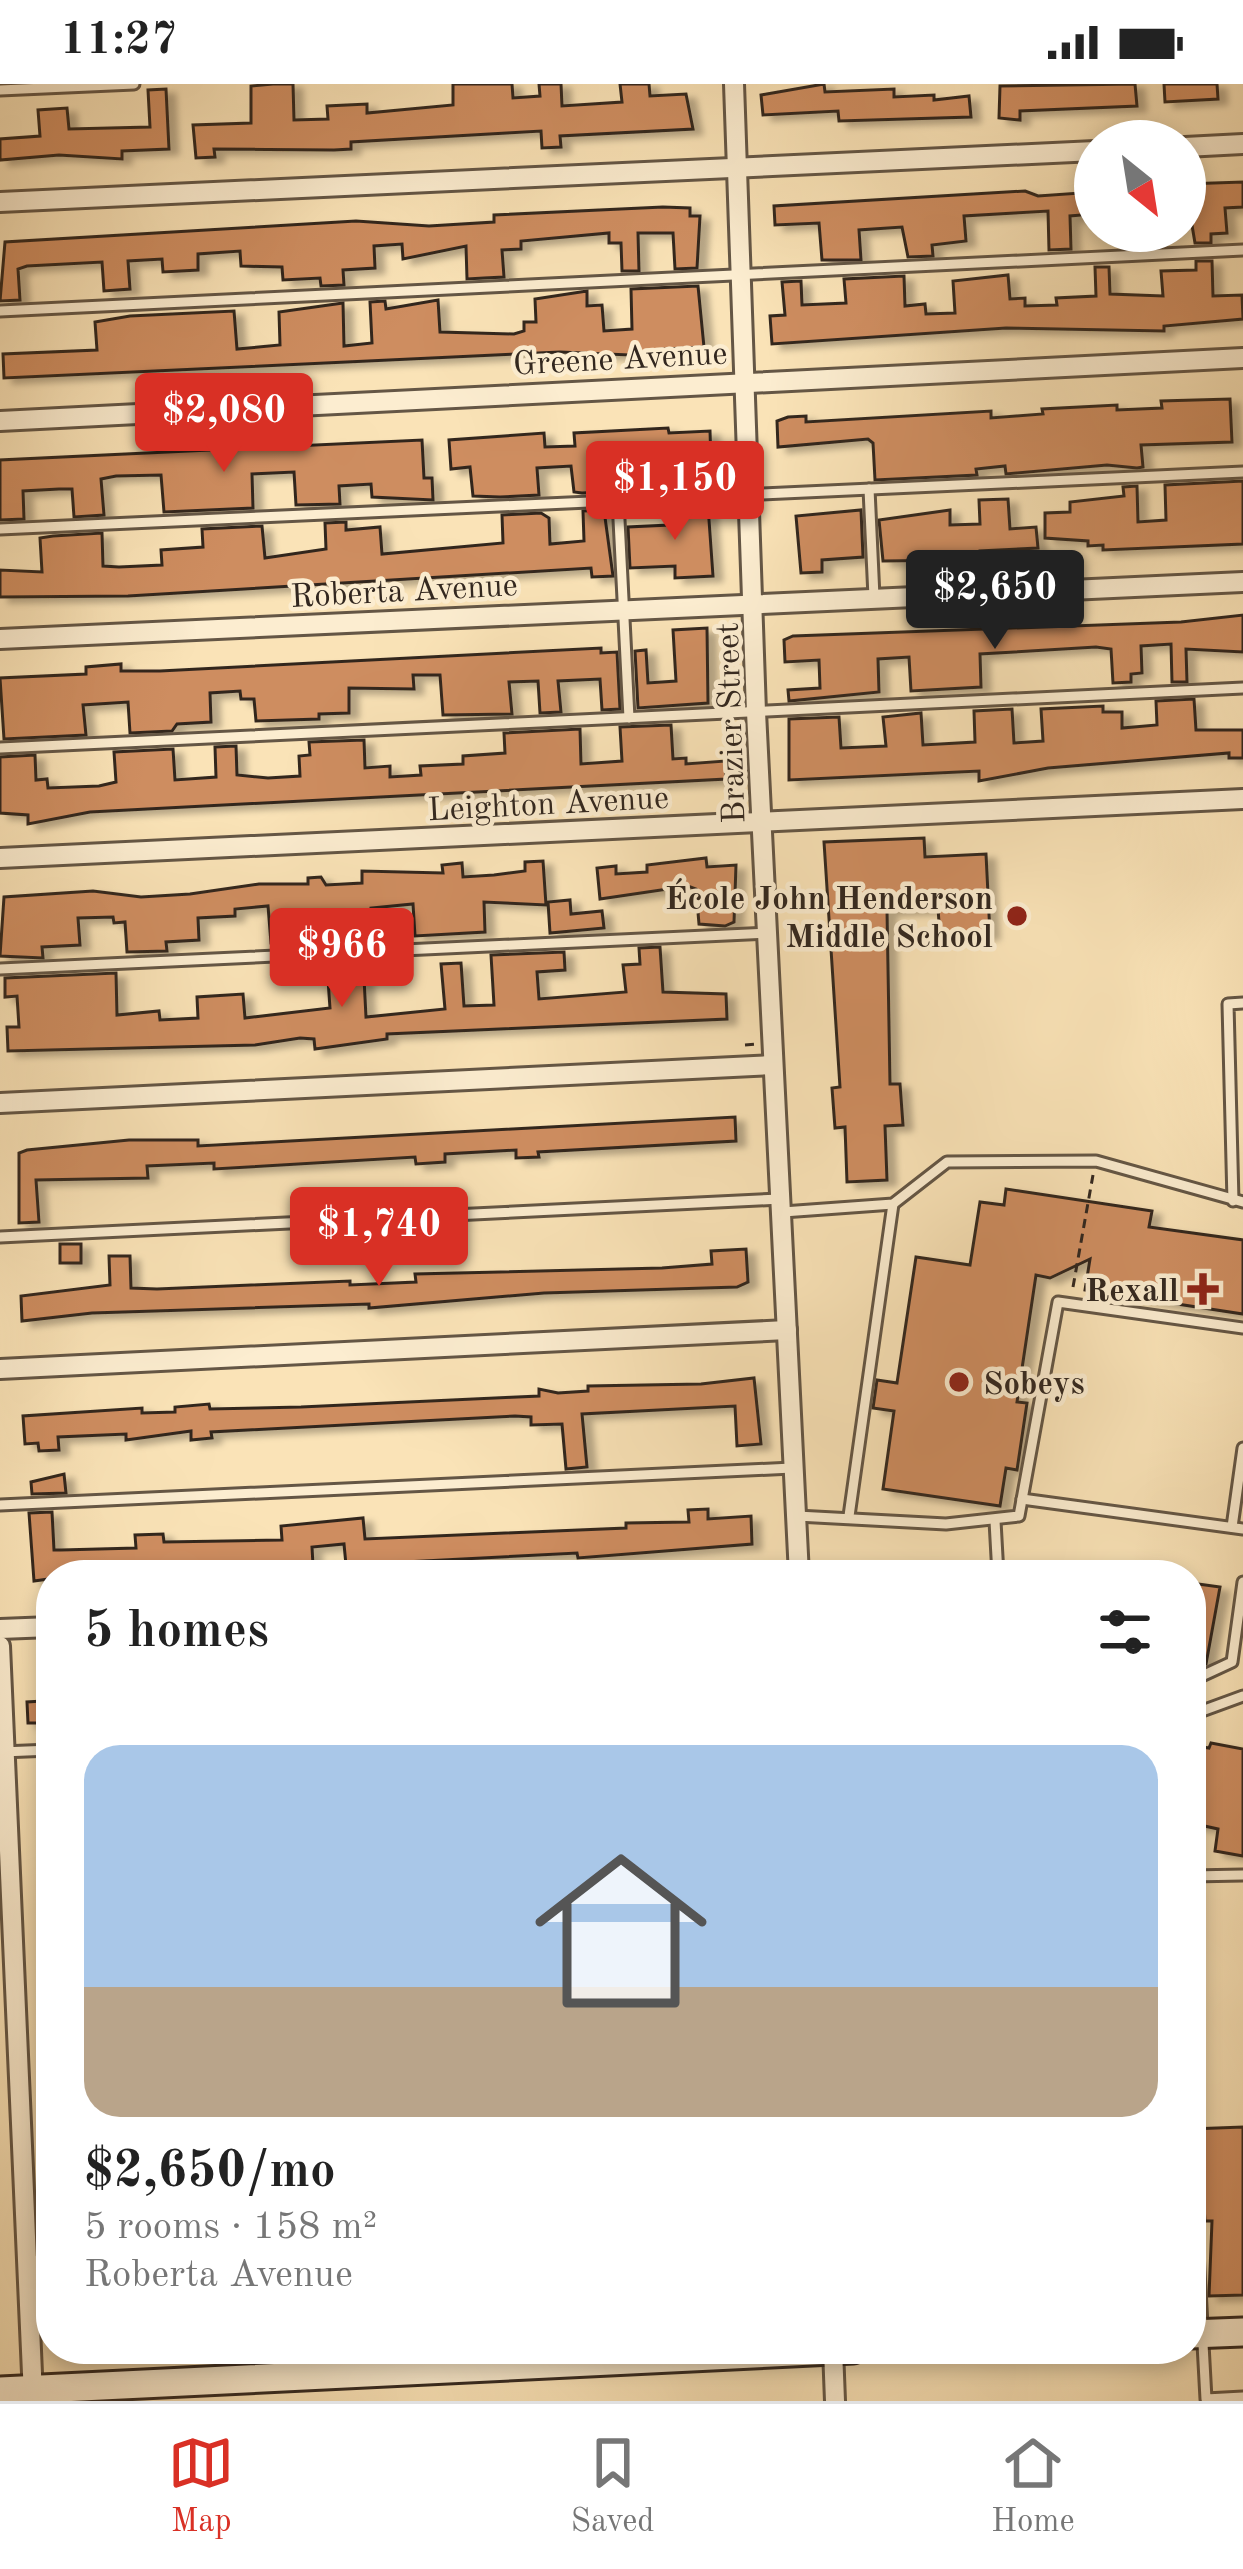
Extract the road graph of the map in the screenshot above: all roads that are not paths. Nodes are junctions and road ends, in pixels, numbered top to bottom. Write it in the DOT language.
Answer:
graph roads {
  1 [pos="134,84"];
  2 [pos="734,84"];
  3 [pos="0,90"];
  4 [pos="1243,144"];
  5 [pos="1206,145"];
  6 [pos="1074,152"];
  7 [pos="738,168"];
  8 [pos="0,202"];
  9 [pos="1243,250"];
  10 [pos="743,274"];
  11 [pos="0,311"];
  12 [pos="1243,358"];
  13 [pos="745,380"];
  14 [pos="0,421"];
  15 [pos="1243,472"];
  16 [pos="869,489"];
  17 [pos="750,494"];
  18 [pos="618,500"];
  19 [pos="0,529"];
  20 [pos="1243,582"];
  21 [pos="874,596"];
  22 [pos="755,603"];
  23 [pos="624,609"];
  24 [pos="0,639"];
  25 [pos="1243,688"];
  26 [pos="756,712"];
  27 [pos="629,718"];
  28 [pos="0,748"];
  29 [pos="1243,799"];
  30 [pos="762,822"];
  31 [pos="0,858"];
  32 [pos="768,933"];
  33 [pos="0,969"];
  34 [pos="1243,1003"];
  35 [pos="773,1065"];
  36 [pos="0,1102"];
  37 [pos="1238,1202"];
  38 [pos="892,1204"];
  39 [pos="783,1206"];
  40 [pos="0,1237"];
  41 [pos="1243,1328"];
  42 [pos="787,1330"];
  43 [pos="0,1369"];
  44 [pos="1243,1448"];
  45 [pos="794,1468"];
  46 [pos="1022,1499"];
  47 [pos="0,1505"];
  48 [pos="796,1516"];
  49 [pos="849,1516"];
  50 [pos="995,1521"];
  51 [pos="1237,1528"];
  52 [pos="798,1560"];
  53 [pos="997,1560"];
  54 [pos="1243,1582"];
  55 [pos="36,1628"];
  56 [pos="0,1629"];
  57 [pos="0,1646"];
  58 [pos="1206,1674"];
  59 [pos="1243,1696"];
  60 [pos="1206,1710"];
  61 [pos="36,1751"];
  62 [pos="2,1752"];
  63 [pos="1243,1875"];
  64 [pos="1206,1876"];
  65 [pos="27,2261"];
  66 [pos="36,2261"];
  67 [pos="1243,2332"];
  68 [pos="1206,2334"];
  69 [pos="571,2364"];
  70 [pos="833,2364"];
  71 [pos="1202,2364"];
  72 [pos="0,2391"];
  73 [pos="33,2395"];
  74 [pos="1243,2397"];
  75 [pos="1206,2398"];
  76 [pos="1191,2399"];
  77 [pos="835,2401"];
  1 -- 3 [label="lane"];
  2 -- 7 [label="street, Brazier Street"];
  4 -- 5 [label="street"];
  6 -- 7 [label="street"];
  7 -- 8 [label="street"];
  7 -- 10 [label="street, Brazier Street"];
  9 -- 10 [label="lane"];
  10 -- 11 [label="lane"];
  10 -- 13 [label="street, Brazier Street"];
  12 -- 13 [label="street, Greene Avenue"];
  13 -- 14 [label="street, Greene Avenue"];
  13 -- 17 [label="street, Brazier Street"];
  15 -- 16 [label="lane"];
  16 -- 17 [label="lane"];
  16 -- 21 [label="lane"];
  17 -- 18 [label="lane"];
  17 -- 22 [label="street, Brazier Street"];
  18 -- 19 [label="lane"];
  18 -- 23 [label="lane"];
  20 -- 21 [label="street, Roberta Avenue"];
  21 -- 22 [label="street, Roberta Avenue"];
  22 -- 23 [label="street, Roberta Avenue"];
  22 -- 26 [label="street, Brazier Street"];
  23 -- 24 [label="street, Roberta Avenue"];
  23 -- 27 [label="lane"];
  25 -- 26 [label="lane"];
  26 -- 27 [label="lane"];
  26 -- 30 [label="street, Brazier Street"];
  27 -- 28 [label="lane"];
  29 -- 30 [label="street, Leighton Avenue"];
  30 -- 31 [label="street, Leighton Avenue"];
  30 -- 32 [label="street, Brazier Street"];
  32 -- 33 [label="lane"];
  32 -- 35 [label="street, Brazier Street"];
  34 -- 37 [label="lane"];
  35 -- 36 [label="street"];
  35 -- 39 [label="street, Brazier Street"];
  37 -- 38 [label="lane"];
  38 -- 39 [label="lane"];
  38 -- 49 [label="lane"];
  39 -- 40 [label="lane"];
  39 -- 42 [label="street, Brazier Street"];
  41 -- 46 [label="lane"];
  42 -- 43 [label="street"];
  42 -- 45 [label="street, Brazier Street"];
  44 -- 51 [label="lane"];
  45 -- 47 [label="lane"];
  45 -- 48 [label="street, Brazier Street"];
  46 -- 50 [label="lane"];
  46 -- 51 [label="lane"];
  48 -- 49 [label="lane"];
  48 -- 52 [label="street, Brazier Street"];
  49 -- 50 [label="lane"];
  50 -- 53 [label="lane"];
  54 -- 58 [label="lane"];
  55 -- 56 [label="street"];
  57 -- 62 [label="street"];
  59 -- 60 [label="lane"];
  61 -- 62 [label="lane"];
  62 -- 65 [label="street"];
  63 -- 64 [label="lane"];
  65 -- 66 [label="lane"];
  65 -- 73 [label="street"];
  67 -- 68 [label="street"];
  69 -- 73 [label="street"];
  70 -- 77 [label="street"];
  71 -- 75 [label="lane"];
  72 -- 73 [label="street"];
  74 -- 75 [label="lane"];
  75 -- 76 [label="lane"];
}
